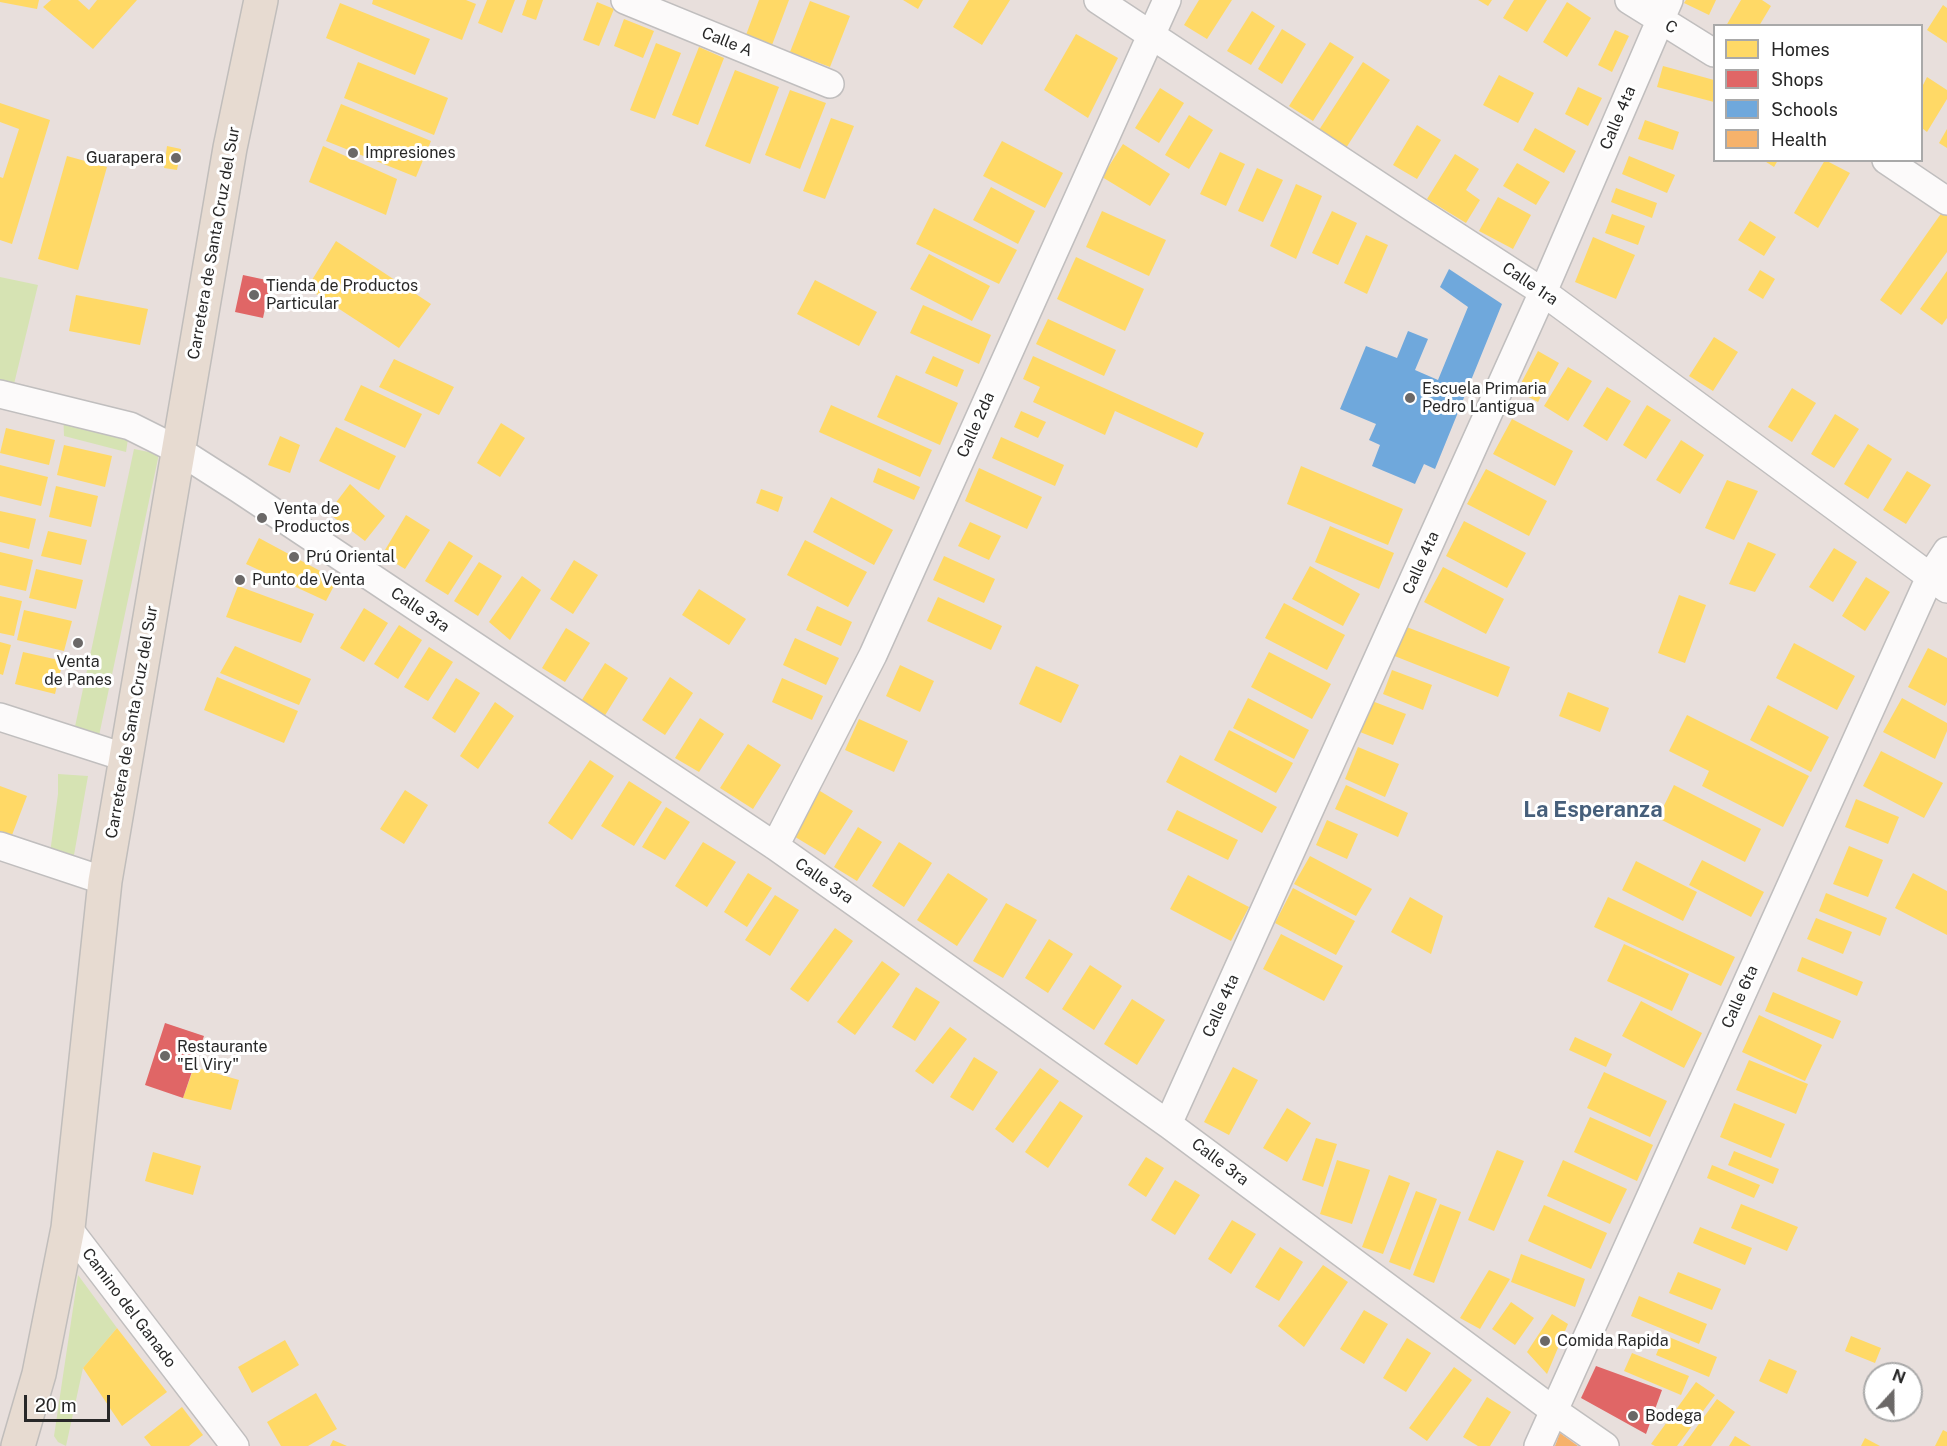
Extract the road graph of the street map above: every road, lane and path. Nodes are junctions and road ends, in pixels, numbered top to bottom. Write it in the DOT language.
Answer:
graph roads {
  1 [pos="261,0"];
  2 [pos="625,0"];
  3 [pos="1098,0"];
  4 [pos="1167,0"];
  5 [pos="1629,0"];
  6 [pos="1665,10"];
  7 [pos="1150,36"];
  8 [pos="1713,52"];
  9 [pos="830,84"];
  10 [pos="1890,162"];
  11 [pos="1947,201"];
  12 [pos="1543,292"];
  13 [pos="0,394"];
  14 [pos="178,450"];
  15 [pos="1947,551"];
  16 [pos="1938,583"];
  17 [pos="0,717"];
  18 [pos="128,758"];
  19 [pos="0,846"];
  20 [pos="775,846"];
  21 [pos="105,881"];
  22 [pos="1168,1124"];
  23 [pos="68,1228"];
  24 [pos="1553,1410"];
  25 [pos="18,1446"];
  26 [pos="235,1446"];
  27 [pos="1539,1446"];
  28 [pos="1605,1446"];
  1 -- 14 [label="main road, Carretera de Santa Cruz del Sur"];
  2 -- 9 [label="street, Calle A"];
  3 -- 7 [label="street, Calle 1ra"];
  4 -- 7 [label="street, Calle 2da"];
  5 -- 6 [label="street, C"];
  6 -- 8 [label="street, C"];
  6 -- 12 [label="street, Calle 4ta"];
  7 -- 12 [label="street, Calle 1ra"];
  7 -- 20 [label="street, Calle 2da"];
  10 -- 11 [label="street"];
  12 -- 16 [label="street, Calle 1ra"];
  12 -- 22 [label="street, Calle 4ta"];
  13 -- 14 [label="street, Calle 3ra"];
  14 -- 18 [label="main road, Carretera de Santa Cruz del Sur"];
  14 -- 20 [label="street, Calle 3ra"];
  15 -- 16 [label="street, Calle 6ta"];
  16 -- 24 [label="street, Calle 6ta"];
  17 -- 18 [label="street"];
  18 -- 21 [label="main road, Carretera de Santa Cruz del Sur"];
  19 -- 21 [label="street"];
  20 -- 22 [label="street, Calle 3ra"];
  21 -- 23 [label="main road, Carretera de Santa Cruz del Sur"];
  22 -- 24 [label="street, Calle 3ra"];
  23 -- 25 [label="main road, Carretera de Santa Cruz del Sur"];
  23 -- 26 [label="street, Camino del Ganado"];
  24 -- 27 [label="street, Calle 6ta"];
  24 -- 28 [label="street, Calle 3ra"];
}
